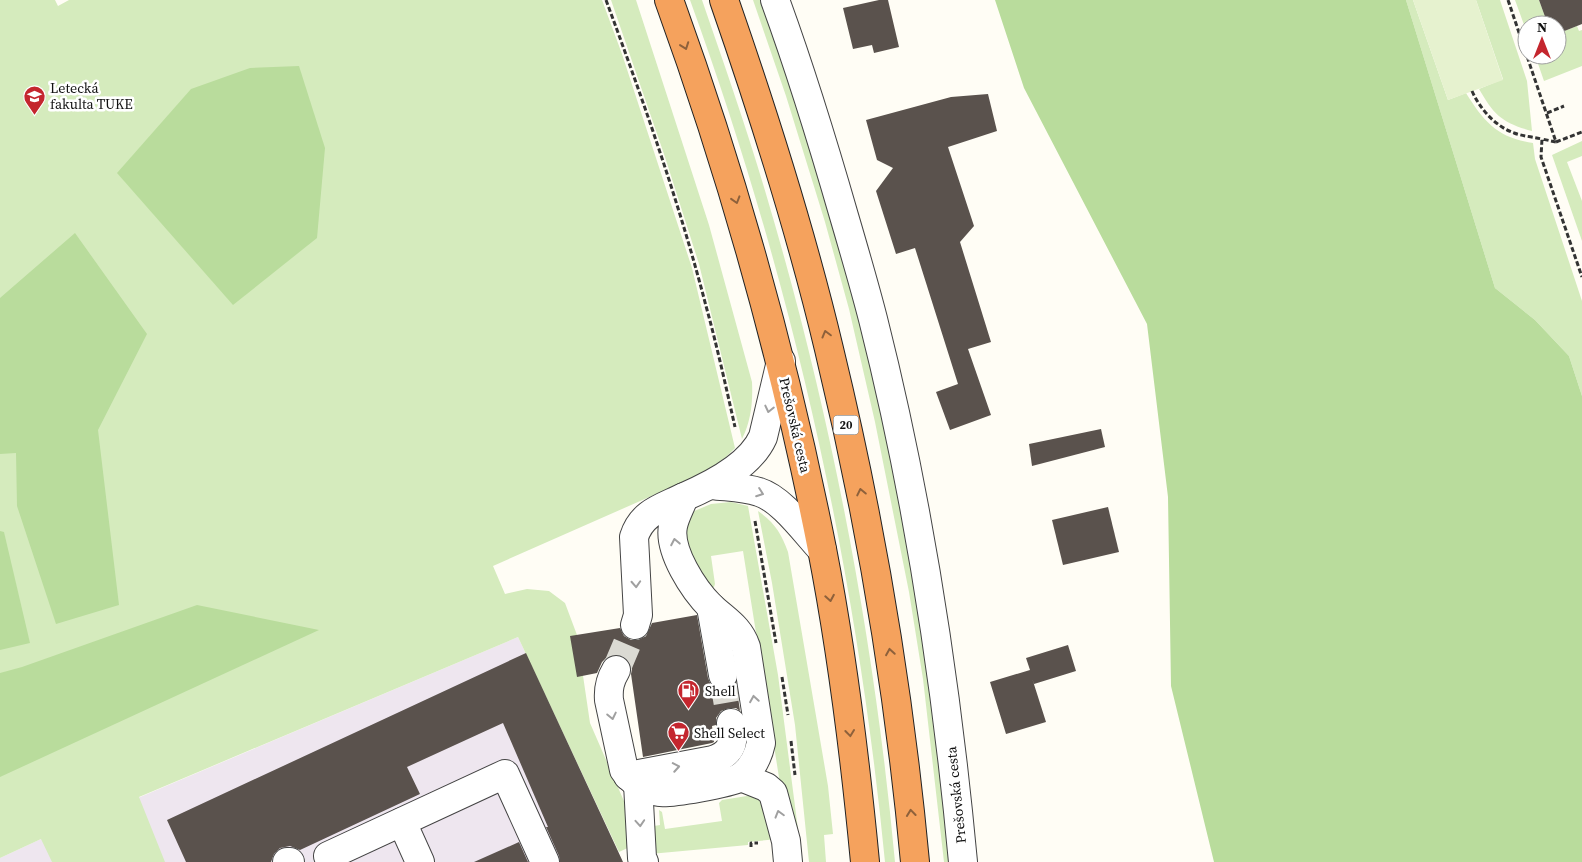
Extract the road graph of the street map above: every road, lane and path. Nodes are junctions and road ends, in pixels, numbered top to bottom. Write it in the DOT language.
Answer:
graph roads {
  1 [pos="606,0"];
  2 [pos="669,0"];
  3 [pos="724,0"];
  4 [pos="775,0"];
  5 [pos="1508,0"];
  6 [pos="1472,91"];
  7 [pos="1564,106"];
  8 [pos="1547,113"];
  9 [pos="1582,132"];
  10 [pos="1542,139"];
  11 [pos="1556,142"];
  12 [pos="1582,277"];
  13 [pos="780,362"];
  14 [pos="743,462"];
  15 [pos="712,485"];
  16 [pos="749,489"];
  17 [pos="684,497"];
  18 [pos="822,550"];
  19 [pos="711,607"];
  20 [pos="635,626"];
  21 [pos="778,652"];
  22 [pos="616,670"];
  23 [pos="780,670"];
  24 [pos="724,675"];
  25 [pos="788,716"];
  26 [pos="731,723"];
  27 [pos="790,736"];
  28 [pos="795,775"];
  29 [pos="740,777"];
  30 [pos="633,780"];
  31 [pos="402,822"];
  32 [pos="328,856"];
  33 [pos="420,862"];
  34 [pos="545,862"];
  35 [pos="644,862"];
  36 [pos="788,862"];
  37 [pos="865,862"];
  38 [pos="915,862"];
  39 [pos="963,862"];
  1 -- 14 [label="path"];
  2 -- 13 [label="highway, Prešovská cesta, one-way"];
  38 -- 3 [label="highway, 20, one-way"];
  4 -- 39 [label="street, Prešovská cesta"];
  5 -- 8 [label="path"];
  6 -- 10 [label="path"];
  7 -- 8 [label="path"];
  8 -- 11 [label="path"];
  9 -- 11 [label="path"];
  10 -- 11 [label="path"];
  10 -- 12 [label="path"];
  13 -- 14 [label="street, one-way"];
  13 -- 18 [label="highway, Prešovská cesta"];
  14 -- 15 [label="street"];
  15 -- 16 [label="street"];
  15 -- 17 [label="street"];
  16 -- 18 [label="street, one-way"];
  16 -- 21 [label="path"];
  19 -- 17 [label="street, one-way"];
  17 -- 20 [label="street, one-way"];
  18 -- 37 [label="highway, Prešovská cesta, one-way"];
  19 -- 24 [label="street"];
  29 -- 19 [label="street, one-way"];
  22 -- 30 [label="street, one-way"];
  23 -- 25 [label="path"];
  30 -- 26 [label="street, one-way"];
  27 -- 28 [label="path"];
  29 -- 30 [label="street"];
  36 -- 29 [label="street, one-way"];
  30 -- 35 [label="street, one-way"];
  31 -- 32 [label="street"];
  31 -- 33 [label="street"];
  31 -- 34 [label="street"];
}
